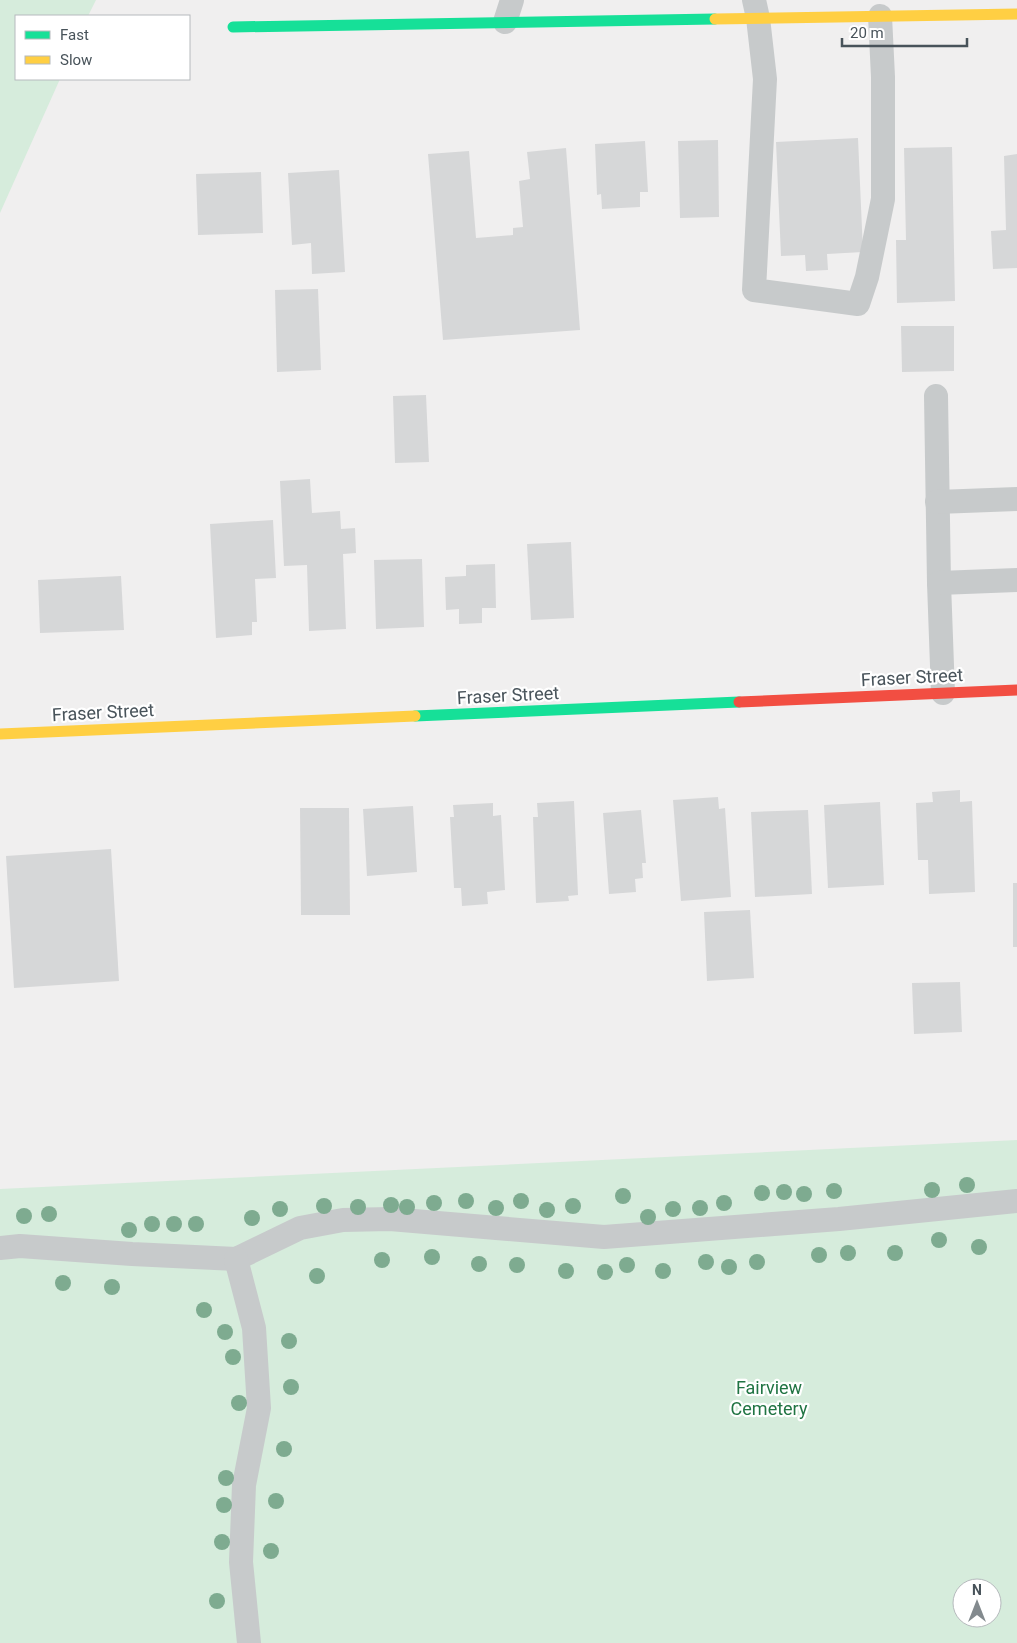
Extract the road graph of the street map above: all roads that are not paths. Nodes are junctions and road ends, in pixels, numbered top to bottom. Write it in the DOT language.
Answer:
graph roads {
  1 [pos="512,0"];
  2 [pos="955,7"];
  3 [pos="756,9"];
  4 [pos="1017,14"];
  5 [pos="880,16"];
  6 [pos="505,22"];
  7 [pos="234,27"];
  8 [pos="936,396"];
  9 [pos="1017,499"];
  10 [pos="937,502"];
  11 [pos="1017,580"];
  12 [pos="938,583"];
  13 [pos="1017,690"];
  14 [pos="943,693"];
  15 [pos="0,734"];
  16 [pos="1017,1201"];
  17 [pos="0,1248"];
  18 [pos="236,1259"];
  19 [pos="249,1643"];
  1 -- 6 [label="lane"];
  2 -- 4 [label="street"];
  2 -- 5 [label="street"];
  3 -- 5 [label="street"];
  3 -- 5 [label="lane"];
  3 -- 6 [label="street"];
  6 -- 7 [label="street"];
  8 -- 10 [label="lane"];
  9 -- 10 [label="lane"];
  10 -- 12 [label="lane"];
  11 -- 12 [label="lane"];
  12 -- 14 [label="lane"];
  13 -- 14 [label="street, Fraser Street"];
  14 -- 15 [label="street, Fraser Street"];
  16 -- 18 [label="lane"];
  17 -- 18 [label="lane"];
  18 -- 19 [label="lane"];
}
